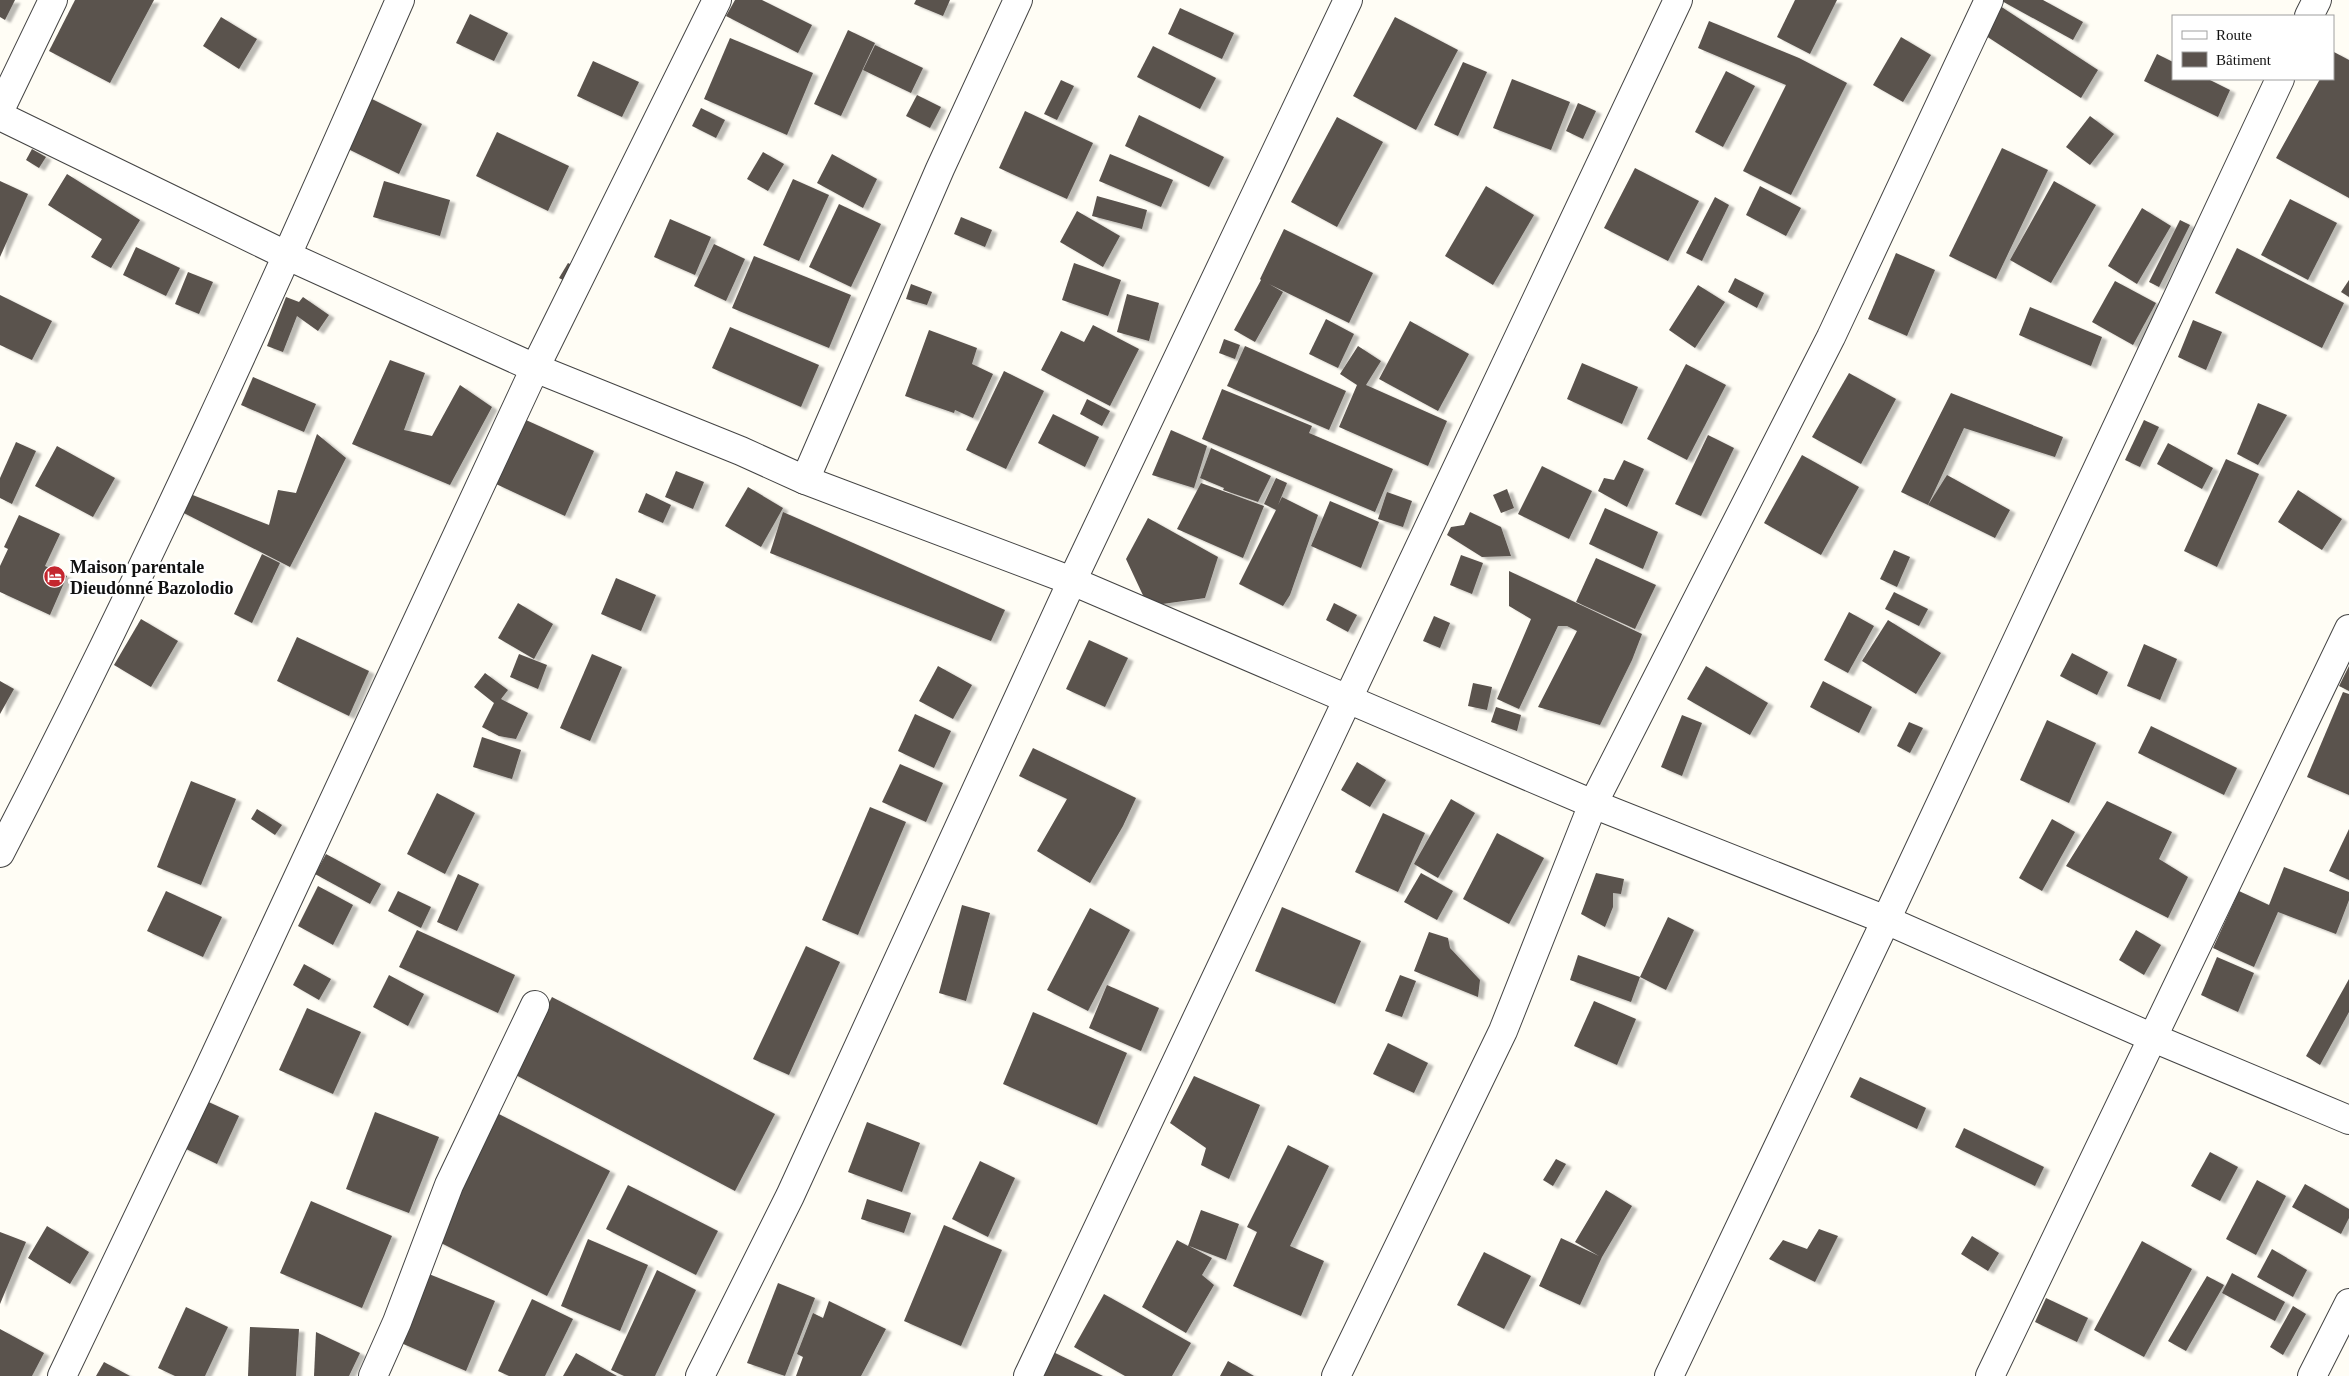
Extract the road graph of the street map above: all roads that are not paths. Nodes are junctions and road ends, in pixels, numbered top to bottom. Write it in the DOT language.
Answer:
graph roads {
  1 [pos="53,0"];
  2 [pos="400,0"];
  3 [pos="717,0"];
  4 [pos="1018,0"];
  5 [pos="1348,0"];
  6 [pos="1678,0"];
  7 [pos="1989,0"];
  8 [pos="2317,0"];
  9 [pos="2310,15"];
  10 [pos="2280,80"];
  11 [pos="0,110"];
  12 [pos="0,116"];
  13 [pos="288,256"];
  14 [pos="535,368"];
  15 [pos="804,480"];
  16 [pos="1072,581"];
  17 [pos="2349,629"];
  18 [pos="1347,700"];
  19 [pos="1593,804"];
  20 [pos="0,853"];
  21 [pos="1886,920"];
  22 [pos="535,1005"];
  23 [pos="2151,1037"];
  24 [pos="2349,1120"];
  25 [pos="2349,1303"];
  26 [pos="62,1376"];
  27 [pos="373,1376"];
  28 [pos="700,1376"];
  29 [pos="1028,1376"];
  30 [pos="1336,1376"];
  31 [pos="1669,1376"];
  32 [pos="1990,1376"];
  33 [pos="2312,1376"];
  1 -- 11 [label="street"];
  2 -- 13 [label="street"];
  3 -- 14 [label="street"];
  4 -- 15 [label="street"];
  5 -- 16 [label="street"];
  6 -- 18 [label="street"];
  7 -- 19 [label="street"];
  8 -- 9 [label="street"];
  10 -- 21 [label="street"];
  12 -- 13 [label="street"];
  13 -- 14 [label="street"];
  13 -- 20 [label="street"];
  14 -- 15 [label="street"];
  14 -- 26 [label="street"];
  15 -- 16 [label="street"];
  16 -- 18 [label="street"];
  16 -- 28 [label="street"];
  17 -- 23 [label="street"];
  18 -- 19 [label="street"];
  18 -- 29 [label="street"];
  19 -- 21 [label="street"];
  19 -- 30 [label="street"];
  21 -- 23 [label="street"];
  21 -- 31 [label="street"];
  22 -- 27 [label="street"];
  23 -- 24 [label="street"];
  23 -- 32 [label="street"];
  25 -- 33 [label="street"];
}
